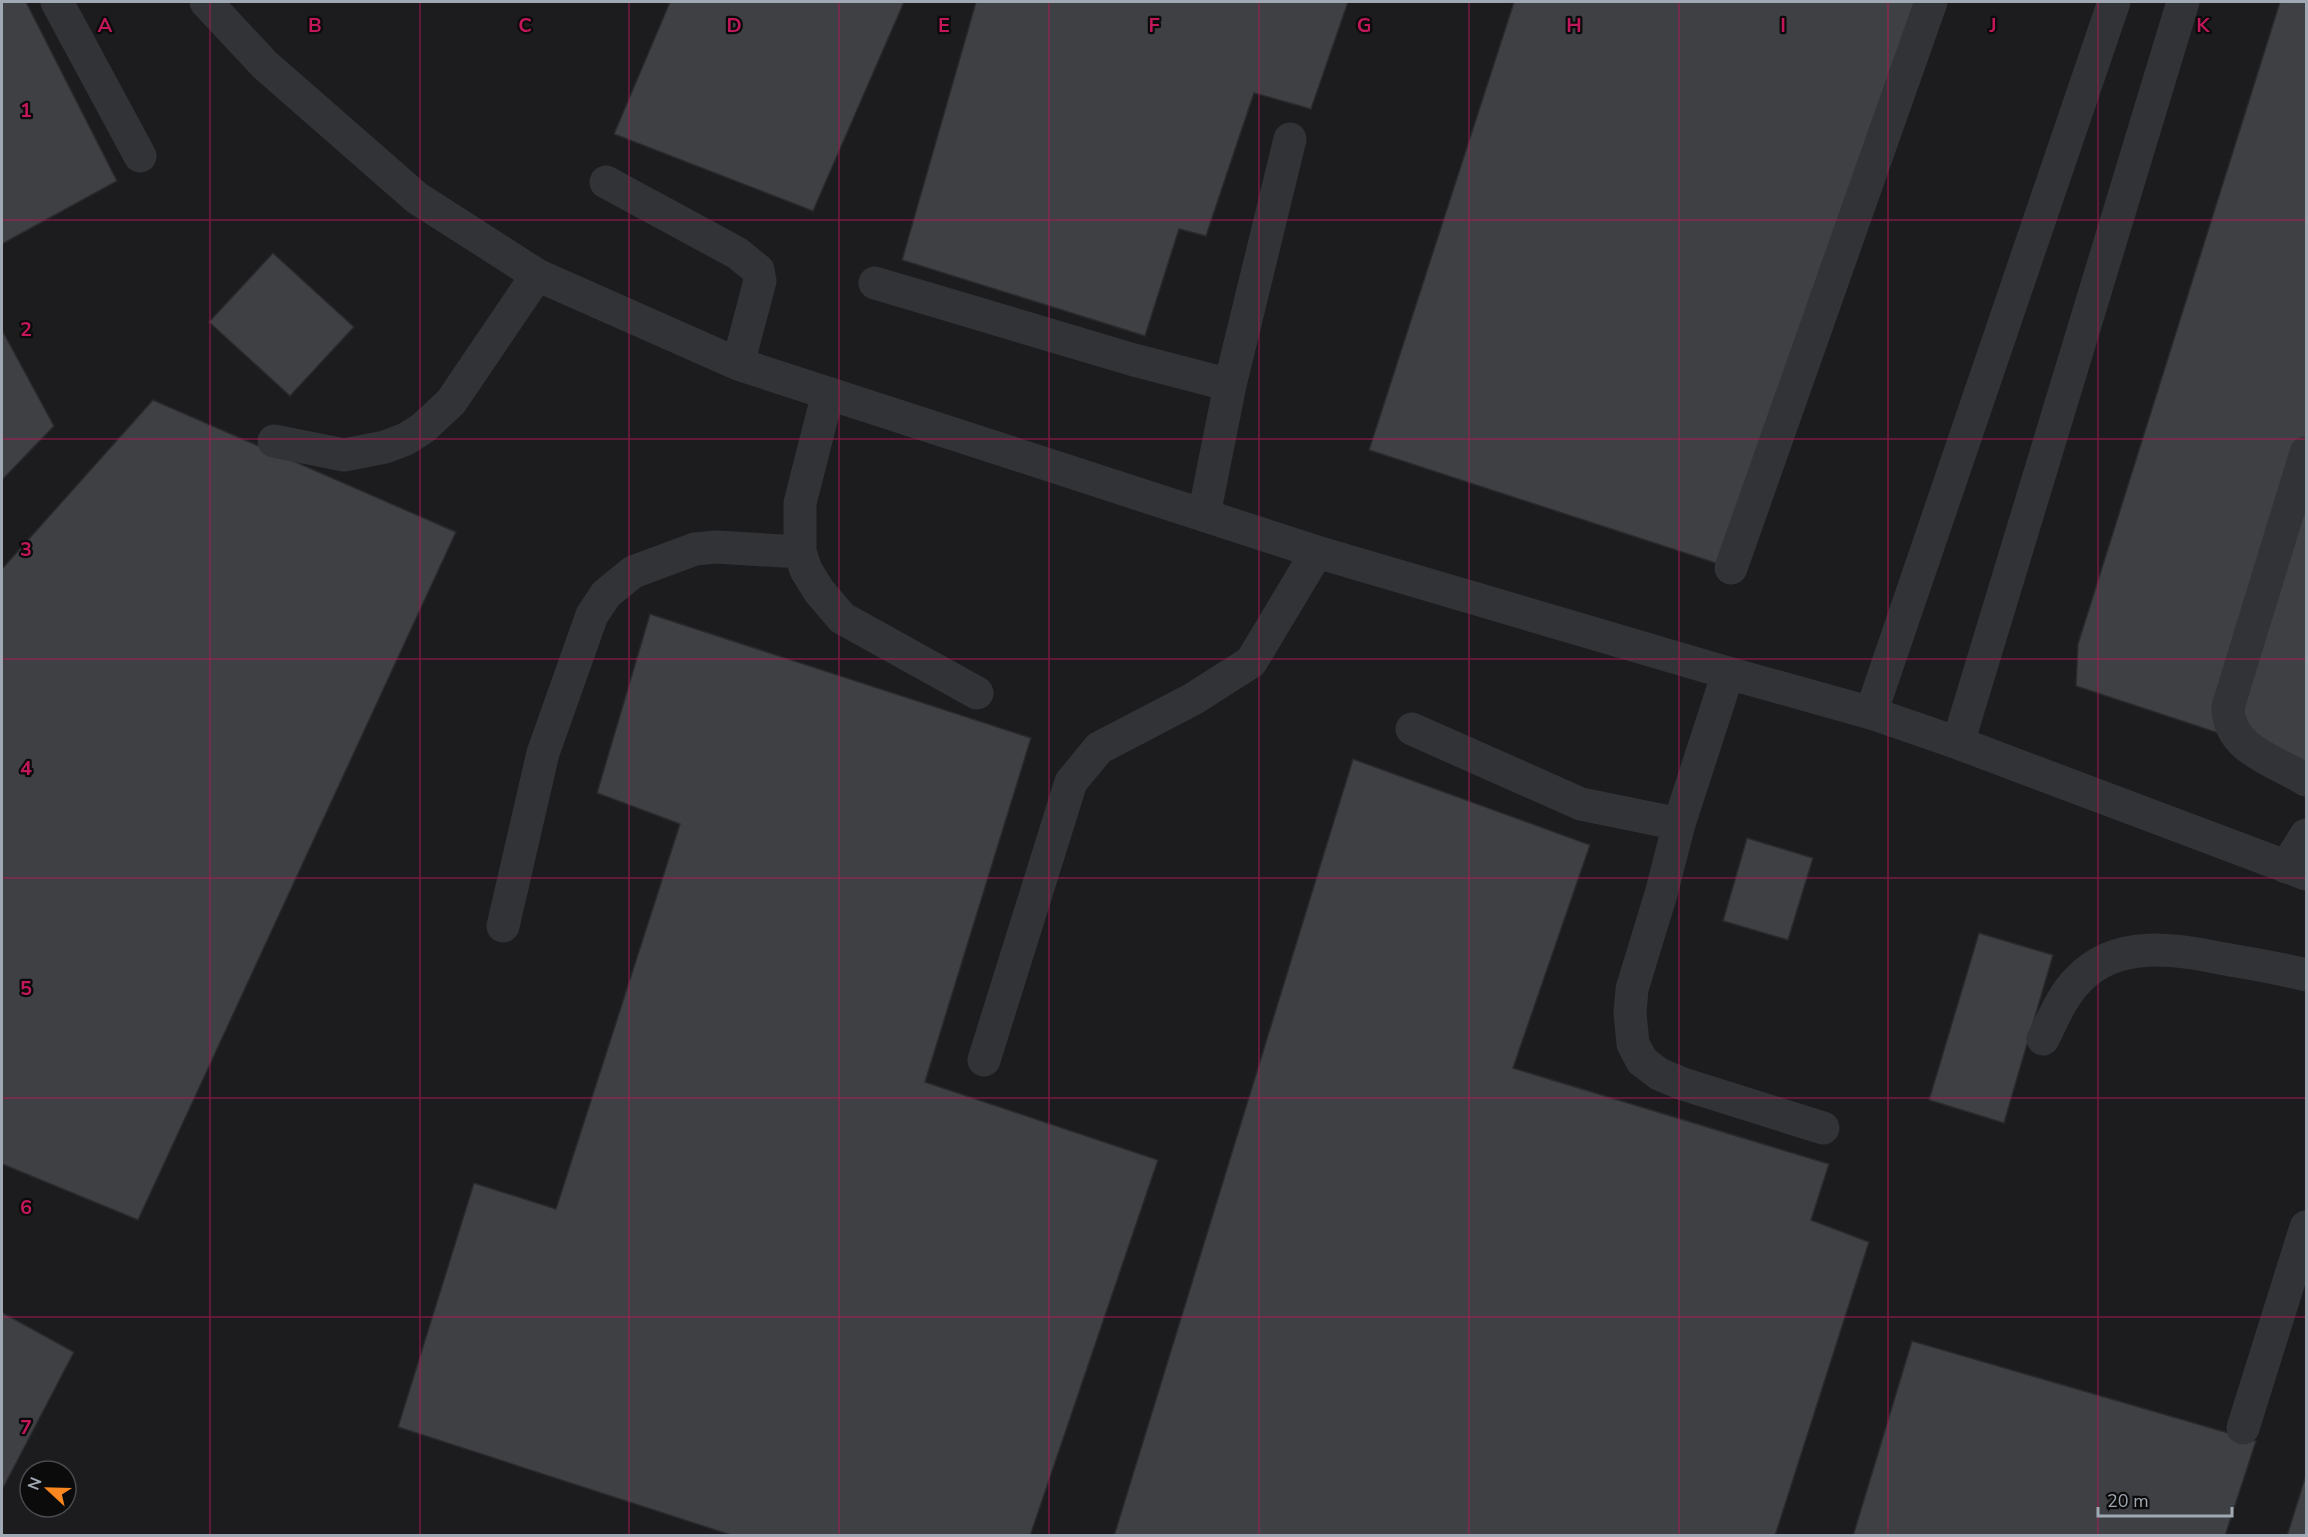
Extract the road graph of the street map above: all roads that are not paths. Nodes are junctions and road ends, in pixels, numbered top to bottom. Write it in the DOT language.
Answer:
graph roads {
  1 [pos="57,2"];
  2 [pos="206,2"];
  3 [pos="1931,2"];
  4 [pos="2114,2"];
  5 [pos="2183,2"];
  6 [pos="1290,139"];
  7 [pos="140,156"];
  8 [pos="606,182"];
  9 [pos="537,275"];
  10 [pos="875,283"];
  11 [pos="738,363"];
  12 [pos="1230,385"];
  13 [pos="828,393"];
  14 [pos="274,441"];
  15 [pos="2307,453"];
  16 [pos="1204,515"];
  17 [pos="800,552"];
  18 [pos="1317,552"];
  19 [pos="1731,568"];
  20 [pos="1728,673"];
  21 [pos="977,693"];
  22 [pos="1871,713"];
  23 [pos="1412,729"];
  24 [pos="1958,743"];
  25 [pos="2307,780"];
  26 [pos="1679,824"];
  27 [pos="2307,835"];
  28 [pos="2296,871"];
  29 [pos="503,926"];
  30 [pos="2307,975"];
  31 [pos="2043,1039"];
  32 [pos="984,1060"];
  33 [pos="1823,1128"];
  34 [pos="2307,1227"];
  35 [pos="2244,1428"];
  1 -- 7 [label="street"];
  2 -- 9 [label="street"];
  3 -- 19 [label="street"];
  4 -- 22 [label="street"];
  5 -- 24 [label="street"];
  6 -- 12 [label="street"];
  8 -- 11 [label="street"];
  9 -- 11 [label="street"];
  9 -- 14 [label="street"];
  10 -- 12 [label="street"];
  11 -- 13 [label="street"];
  12 -- 16 [label="street"];
  13 -- 16 [label="street"];
  13 -- 17 [label="street"];
  15 -- 25 [label="street"];
  16 -- 18 [label="street"];
  17 -- 21 [label="street"];
  17 -- 29 [label="street"];
  18 -- 20 [label="street"];
  18 -- 32 [label="street"];
  20 -- 22 [label="street"];
  20 -- 26 [label="street"];
  22 -- 24 [label="street"];
  23 -- 26 [label="street"];
  24 -- 28 [label="street"];
  26 -- 33 [label="street"];
  27 -- 28 [label="street"];
  30 -- 31 [label="street"];
  34 -- 35 [label="street"];
}
